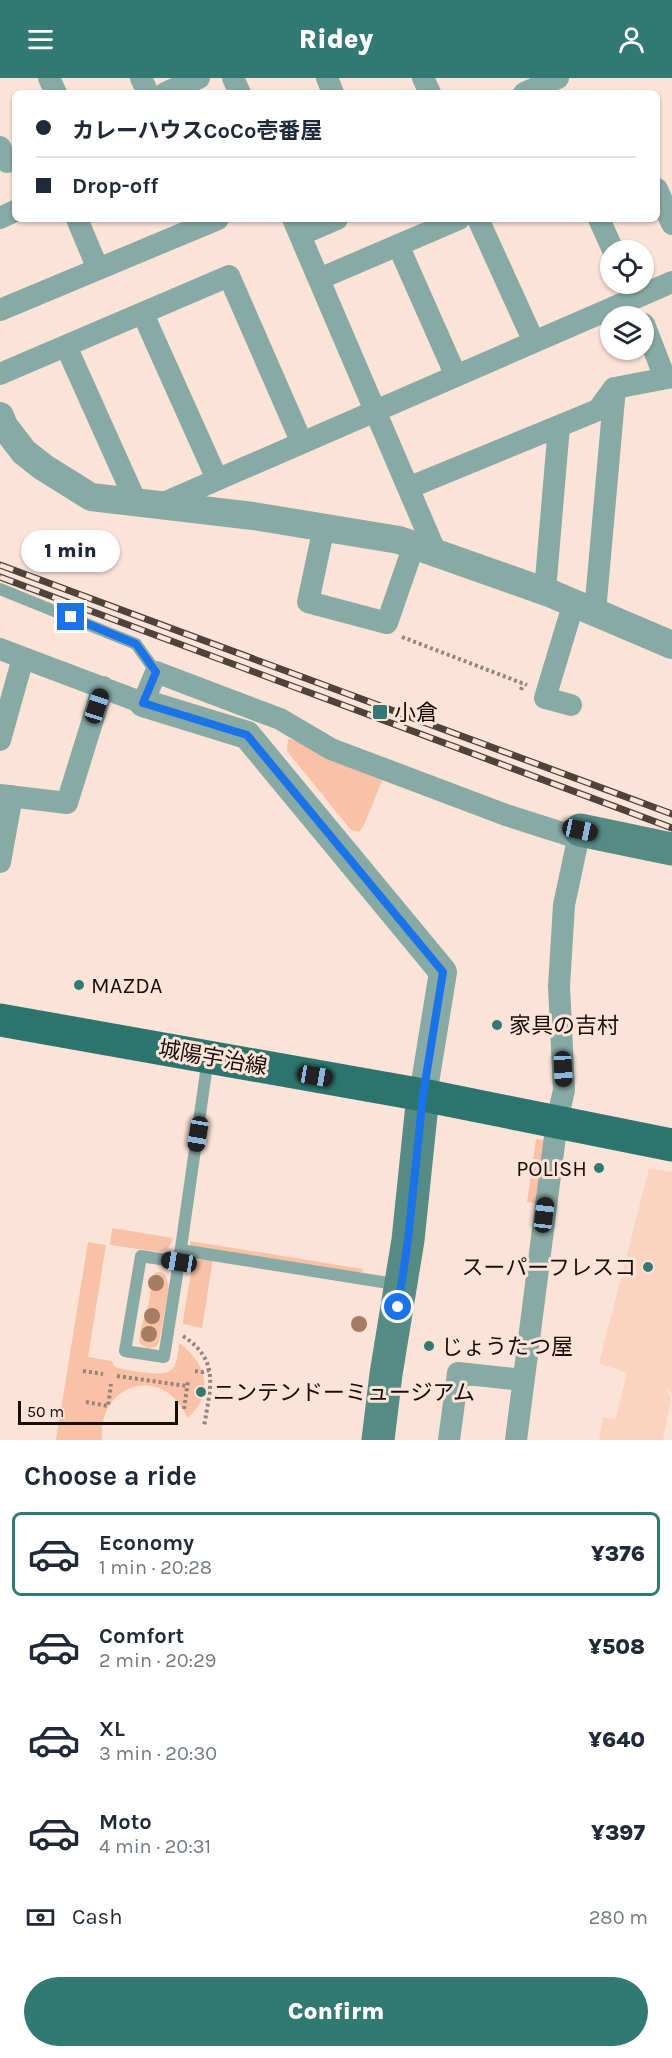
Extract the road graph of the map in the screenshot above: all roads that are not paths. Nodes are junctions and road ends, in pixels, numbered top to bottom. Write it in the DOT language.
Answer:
graph roads {
  1 [pos="199,78"];
  2 [pos="558,78"];
  3 [pos="524,88"];
  4 [pos="172,90"];
  5 [pos="660,196"];
  6 [pos="78,222"];
  7 [pos="211,222"];
  8 [pos="322,222"];
  9 [pos="452,222"];
  10 [pos="479,222"];
  11 [pos="600,222"];
  12 [pos="672,224"];
  13 [pos="297,227"];
  14 [pos="608,240"];
  15 [pos="398,245"];
  16 [pos="98,269"];
  17 [pos="319,279"];
  18 [pos="672,282"];
  19 [pos="634,300"];
  20 [pos="0,310"];
  21 [pos="143,314"];
  22 [pos="534,342"];
  23 [pos="66,346"];
  24 [pos="654,346"];
  25 [pos="0,374"];
  26 [pos="456,376"];
  27 [pos="668,377"];
  28 [pos="615,388"];
  29 [pos="375,411"];
  30 [pos="2,424"];
  31 [pos="559,426"];
  32 [pos="302,443"];
  33 [pos="217,479"];
  34 [pos="408,488"];
  35 [pos="148,503"];
  36 [pos="324,527"];
  37 [pos="425,549"];
  38 [pos="0,589"];
  39 [pos="545,591"];
  40 [pos="584,607"];
  41 [pos="672,645"];
  42 [pos="0,650"];
  43 [pos="22,658"];
  44 [pos="156,672"];
  45 [pos="103,687"];
  46 [pos="143,703"];
  47 [pos="571,705"];
  48 [pos="0,740"];
  49 [pos="6,796"];
  50 [pos="579,834"];
  51 [pos="672,849"];
  52 [pos="0,862"];
  53 [pos="0,1020"];
  54 [pos="208,1056"];
  55 [pos="423,1095"];
  56 [pos="556,1121"];
  57 [pos="672,1145"];
  58 [pos="180,1256"];
  59 [pos="402,1285"];
  60 [pos="523,1380"];
  61 [pos="378,1440"];
  62 [pos="450,1440"];
  63 [pos="516,1440"];
  1 -- 4 [label="street"];
  2 -- 3 [label="street"];
  5 -- 12 [label="street"];
  6 -- 16 [label="street"];
  7 -- 16 [label="street"];
  8 -- 13 [label="street"];
  9 -- 15 [label="street"];
  10 -- 22 [label="street"];
  11 -- 14 [label="street"];
  13 -- 17 [label="street"];
  15 -- 17 [label="street"];
  15 -- 26 [label="street"];
  16 -- 20 [label="street"];
  17 -- 29 [label="street"];
  18 -- 19 [label="street"];
  19 -- 22 [label="street"];
  21 -- 23 [label="street"];
  21 -- 32 [label="street"];
  21 -- 33 [label="street"];
  22 -- 26 [label="street"];
  23 -- 25 [label="street"];
  23 -- 35 [label="street"];
  24 -- 27 [label="street"];
  26 -- 29 [label="street"];
  27 -- 28 [label="street"];
  28 -- 31 [label="street"];
  28 -- 40 [label="street"];
  29 -- 32 [label="street"];
  29 -- 34 [label="street"];
  30 -- 35 [label="street"];
  31 -- 34 [label="street"];
  31 -- 39 [label="street"];
  32 -- 33 [label="street"];
  33 -- 35 [label="street"];
  34 -- 37 [label="street"];
  35 -- 36 [label="street"];
  36 -- 37 [label="street"];
  36 -- 37 [label="street"];
  37 -- 39 [label="street"];
  38 -- 44 [label="lane"];
  39 -- 40 [label="street"];
  40 -- 41 [label="street"];
  40 -- 47 [label="street"];
  42 -- 43 [label="street"];
  43 -- 45 [label="street"];
  43 -- 48 [label="street"];
  44 -- 46 [label="street"];
  44 -- 50 [label="street"];
  45 -- 46 [label="street"];
  45 -- 49 [label="street"];
  46 -- 55 [label="street"];
  49 -- 52 [label="street"];
  50 -- 51 [label="main road"];
  50 -- 56 [label="street"];
  53 -- 54 [label="main road, 城陽宇治線"];
  54 -- 55 [label="main road, 城陽宇治線"];
  54 -- 58 [label="lane"];
  55 -- 56 [label="main road, 城陽宇治線"];
  55 -- 59 [label="main road"];
  56 -- 57 [label="main road, 城陽宇治線"];
  56 -- 60 [label="street"];
  58 -- 58 [label="lane"];
  58 -- 59 [label="lane"];
  59 -- 61 [label="main road"];
  60 -- 62 [label="street"];
  60 -- 63 [label="street"];
}
